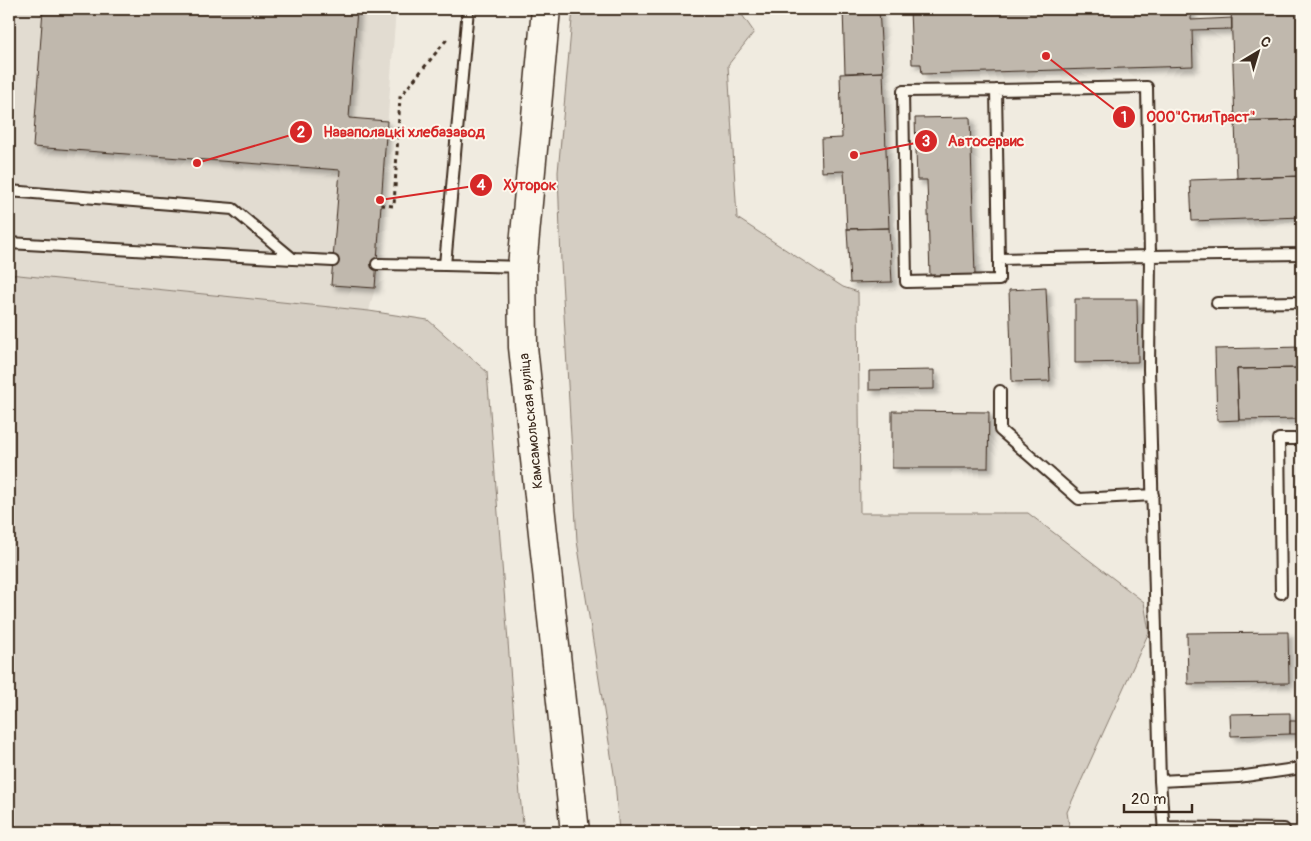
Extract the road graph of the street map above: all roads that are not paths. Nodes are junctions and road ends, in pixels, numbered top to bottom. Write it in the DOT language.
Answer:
graph roads {
  1 [pos="546,9"];
  2 [pos="468,12"];
  3 [pos="996,90"];
  4 [pos="9,191"];
  5 [pos="9,243"];
  6 [pos="1302,254"];
  7 [pos="1150,256"];
  8 [pos="293,259"];
  9 [pos="999,259"];
  10 [pos="333,261"];
  11 [pos="377,264"];
  12 [pos="445,265"];
  13 [pos="522,267"];
  14 [pos="1302,302"];
  15 [pos="1217,303"];
  16 [pos="1000,391"];
  17 [pos="1302,439"];
  18 [pos="1153,495"];
  19 [pos="1281,593"];
  20 [pos="1302,768"];
  21 [pos="1160,781"];
  22 [pos="1284,829"];
  23 [pos="1164,830"];
  24 [pos="575,832"];
  1 -- 13 [label="main road, Камсамольская вуліца"];
  2 -- 12 [label="lane"];
  3 -- 7 [label="lane"];
  3 -- 9 [label="lane"];
  3 -- 9 [label="lane"];
  4 -- 8 [label="lane"];
  5 -- 8 [label="lane"];
  6 -- 7 [label="lane"];
  7 -- 9 [label="lane"];
  7 -- 18 [label="lane"];
  8 -- 10 [label="lane"];
  11 -- 12 [label="lane"];
  12 -- 13 [label="lane"];
  13 -- 24 [label="main road, Камсамольская вуліца"];
  14 -- 15 [label="lane"];
  16 -- 18 [label="lane"];
  17 -- 19 [label="lane"];
  18 -- 21 [label="lane"];
  20 -- 21 [label="lane"];
  21 -- 23 [label="lane"];
  22 -- 23 [label="lane"];
}
